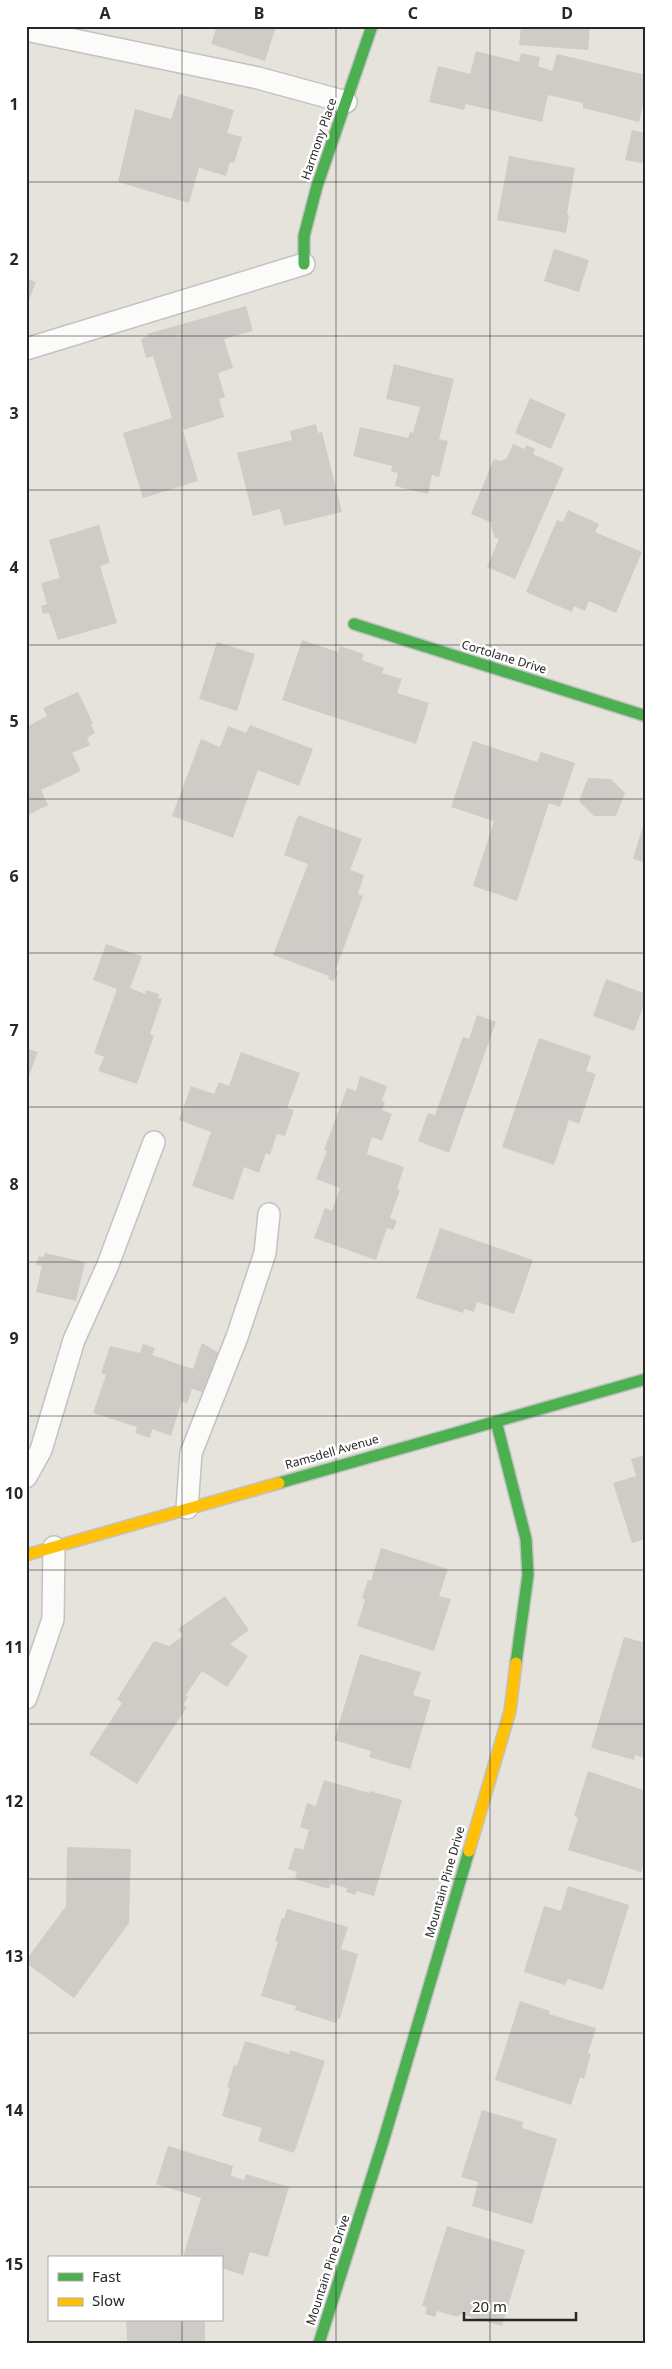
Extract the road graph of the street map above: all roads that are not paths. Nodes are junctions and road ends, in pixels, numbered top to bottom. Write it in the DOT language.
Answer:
graph roads {
  1 [pos="372,26"];
  2 [pos="26,30"];
  3 [pos="346,102"];
  4 [pos="304,264"];
  5 [pos="26,349"];
  6 [pos="354,624"];
  7 [pos="646,716"];
  8 [pos="154,1142"];
  9 [pos="269,1214"];
  10 [pos="646,1378"];
  11 [pos="496,1421"];
  12 [pos="26,1477"];
  13 [pos="187,1508"];
  14 [pos="54,1547"];
  15 [pos="26,1555"];
  16 [pos="26,1698"];
  17 [pos="319,2343"];
  1 -- 3 [label="street, Harmony Place"];
  2 -- 3 [label="lane"];
  3 -- 4 [label="street, Harmony Place"];
  4 -- 5 [label="lane"];
  6 -- 7 [label="street, Cortolane Drive"];
  8 -- 12 [label="lane"];
  9 -- 13 [label="lane"];
  10 -- 11 [label="street, Ramsdell Avenue"];
  11 -- 13 [label="street, Ramsdell Avenue"];
  11 -- 17 [label="street, Mountain Pine Drive"];
  13 -- 14 [label="street, Ramsdell Avenue"];
  14 -- 15 [label="street, Ramsdell Avenue"];
  14 -- 16 [label="lane"];
}
